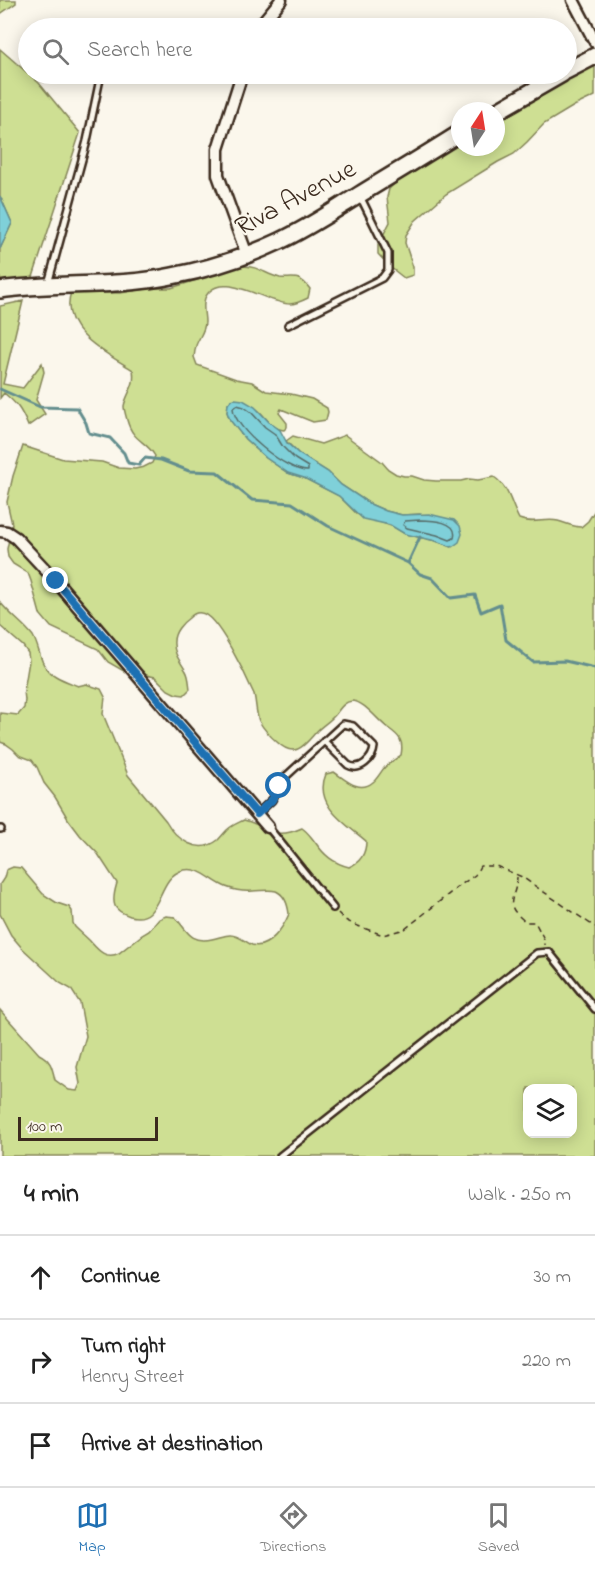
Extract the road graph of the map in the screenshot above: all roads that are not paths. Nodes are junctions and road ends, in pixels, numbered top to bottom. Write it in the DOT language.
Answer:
graph roads {
  1 [pos="281,0"];
  2 [pos="573,0"];
  3 [pos="266,18"];
  4 [pos="595,42"];
  5 [pos="595,56"];
  6 [pos="577,66"];
  7 [pos="99,84"];
  8 [pos="239,84"];
  9 [pos="545,84"];
  10 [pos="505,107"];
  11 [pos="451,139"];
  12 [pos="360,194"];
  13 [pos="246,255"];
  14 [pos="47,285"];
  15 [pos="0,290"];
  16 [pos="288,325"];
  17 [pos="0,531"];
  18 [pos="324,741"];
  19 [pos="257,814"];
  20 [pos="268,827"];
  21 [pos="333,908"];
  22 [pos="595,1009"];
  23 [pos="280,1156"];
  1 -- 3 [label="street"];
  2 -- 4 [label="street"];
  5 -- 6 [label="street"];
  7 -- 14 [label="lane"];
  8 -- 13 [label="street"];
  9 -- 10 [label="street"];
  11 -- 12 [label="street, Riva Avenue"];
  12 -- 13 [label="street, Riva Avenue"];
  12 -- 16 [label="lane"];
  13 -- 14 [label="street, Riva Avenue"];
  14 -- 15 [label="street, Riva Avenue"];
  17 -- 19 [label="street"];
  18 -- 18 [label="lane"];
  18 -- 19 [label="lane"];
  19 -- 20 [label="street"];
  20 -- 21 [label="lane"];
  22 -- 23 [label="lane"];
}
